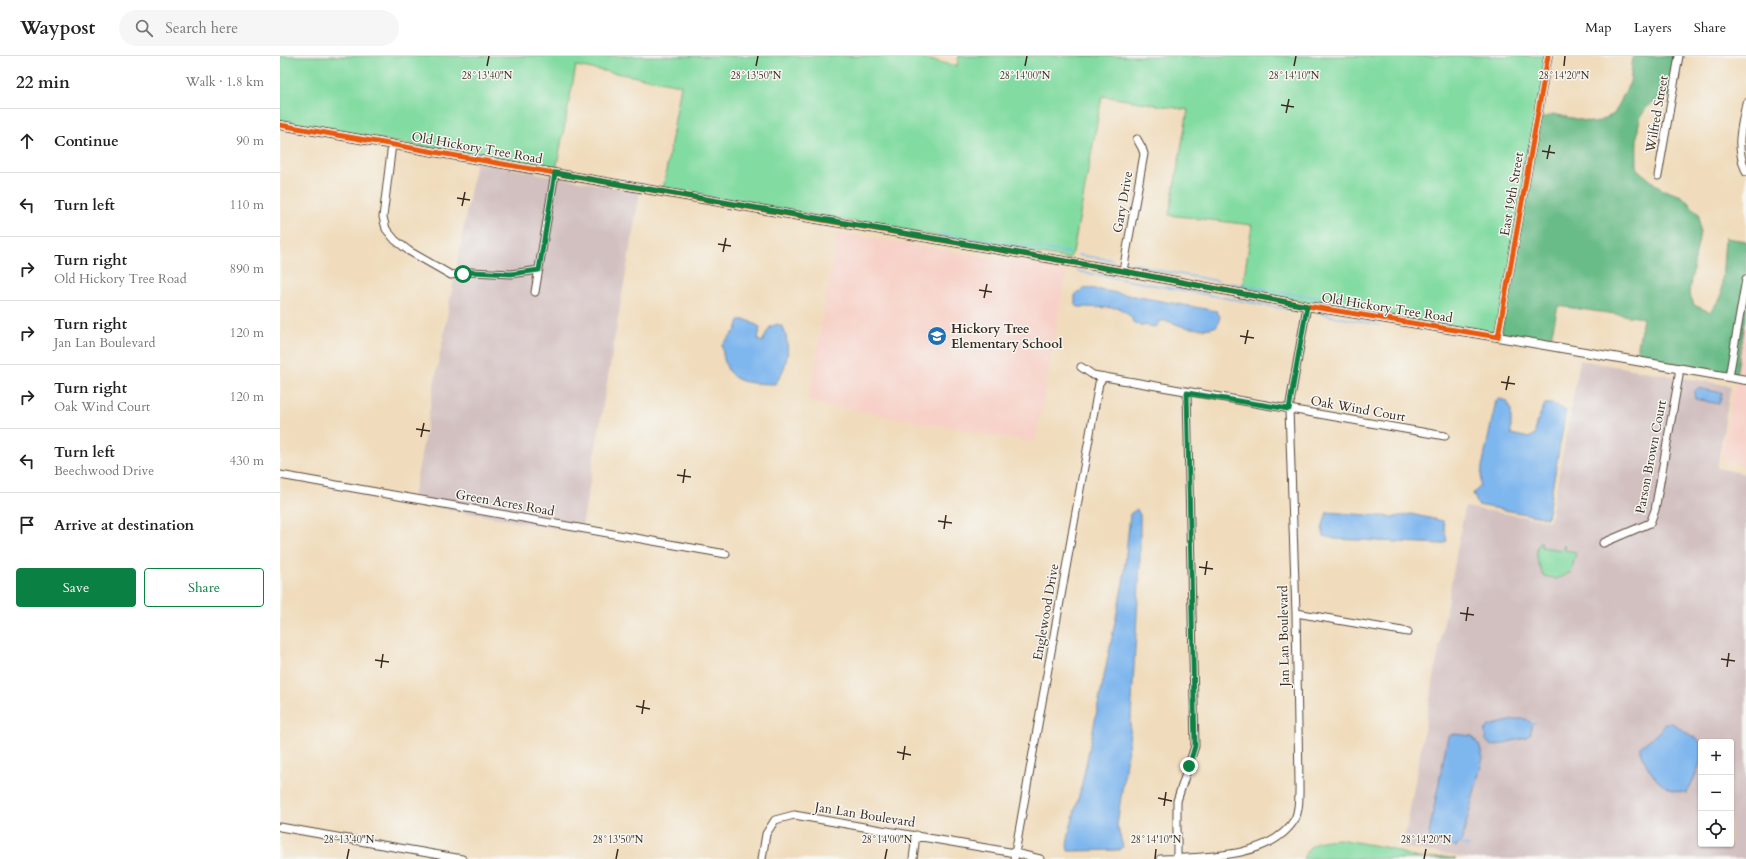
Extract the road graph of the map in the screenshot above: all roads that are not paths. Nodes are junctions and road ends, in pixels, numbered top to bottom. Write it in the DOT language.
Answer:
graph roads {
  1 [pos="1548,56"];
  2 [pos="1679,56"];
  3 [pos="1746,103"];
  4 [pos="280,125"];
  5 [pos="1137,139"];
  6 [pos="392,144"];
  7 [pos="1746,172"];
  8 [pos="555,173"];
  9 [pos="1658,176"];
  10 [pos="539,270"];
  11 [pos="1123,271"];
  12 [pos="1746,279"];
  13 [pos="535,292"];
  14 [pos="1307,306"];
  15 [pos="1498,336"];
  16 [pos="1081,367"];
  17 [pos="1679,368"];
  18 [pos="1104,377"];
  19 [pos="1729,377"];
  20 [pos="1746,380"];
  21 [pos="1187,393"];
  22 [pos="1289,409"];
  23 [pos="1445,436"];
  24 [pos="280,475"];
  25 [pos="1603,542"];
  26 [pos="726,554"];
  27 [pos="1296,613"];
  28 [pos="1408,632"];
  29 [pos="280,827"];
  30 [pos="916,835"];
  31 [pos="1014,856"];
  32 [pos="1177,858"];
  33 [pos="462,859"];
  34 [pos="762,859"];
  35 [pos="913,859"];
  36 [pos="1040,859"];
  37 [pos="1160,859"];
  38 [pos="1218,859"];
  1 -- 15 [label="street, East 19th Street"];
  2 -- 9 [label="street, Wilfred Street"];
  3 -- 7 [label="street"];
  4 -- 6 [label="street, Old Hickory Tree Road"];
  5 -- 11 [label="street, Gary Drive"];
  6 -- 8 [label="street, Old Hickory Tree Road"];
  6 -- 10 [label="street"];
  8 -- 10 [label="street"];
  8 -- 11 [label="street, Old Hickory Tree Road"];
  10 -- 13 [label="street"];
  11 -- 14 [label="street, Old Hickory Tree Road"];
  12 -- 19 [label="street"];
  14 -- 15 [label="street, Old Hickory Tree Road"];
  14 -- 22 [label="street, Jan Lan Boulevard"];
  15 -- 17 [label="street, Old Hickory Tree Road"];
  16 -- 18 [label="street, Oak Wind Court"];
  17 -- 19 [label="street, Old Hickory Tree Road"];
  17 -- 25 [label="street, Parson Brown Court"];
  18 -- 21 [label="street, Oak Wind Court"];
  18 -- 31 [label="street, Englewood Drive"];
  19 -- 20 [label="street, Old Hickory Tree Road"];
  21 -- 22 [label="street, Oak Wind Court"];
  21 -- 32 [label="street"];
  22 -- 23 [label="street, Oak Wind Court"];
  22 -- 27 [label="street, Jan Lan Boulevard"];
  24 -- 26 [label="street, Green Acres Road"];
  27 -- 28 [label="street"];
  27 -- 38 [label="street, Jan Lan Boulevard"];
  29 -- 33 [label="street"];
  30 -- 31 [label="street, Jan Lan Boulevard"];
  30 -- 34 [label="street, Jan Lan Boulevard"];
  30 -- 35 [label="street"];
  31 -- 36 [label="street, Jan Lan Boulevard"];
  32 -- 37 [label="street, Jan Lan Boulevard"];
  32 -- 38 [label="street, Jan Lan Boulevard"];
}
